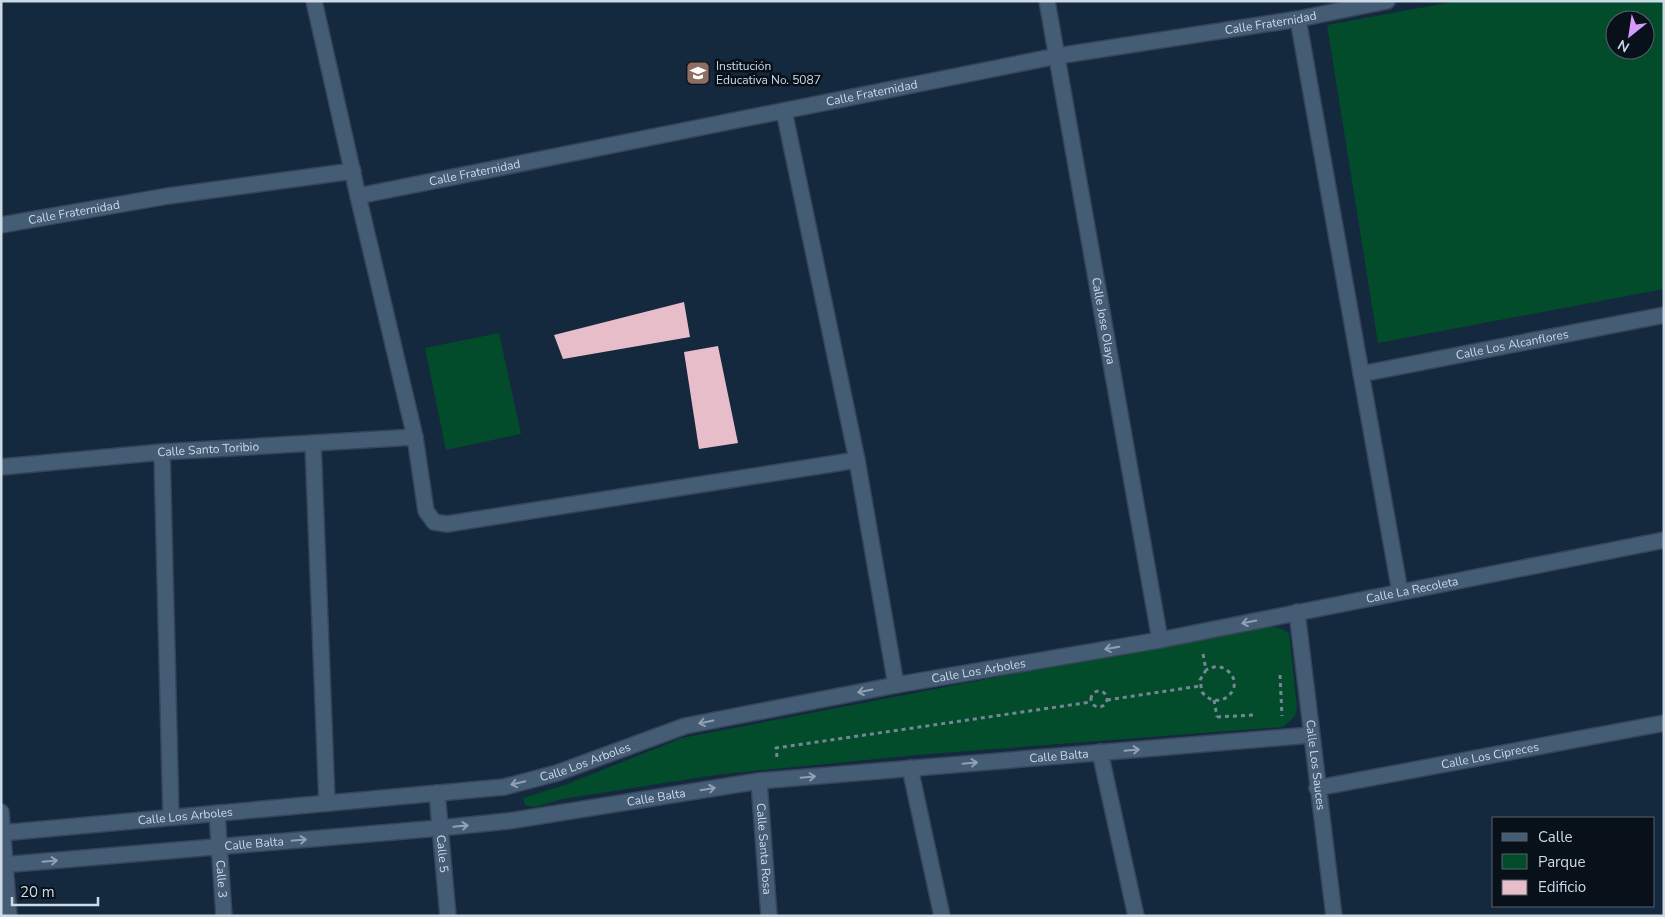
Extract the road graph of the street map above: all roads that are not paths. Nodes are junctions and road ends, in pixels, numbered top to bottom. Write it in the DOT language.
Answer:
graph roads {
  1 [pos="314,1"];
  2 [pos="1047,1"];
  3 [pos="1387,1"];
  4 [pos="1298,19"];
  5 [pos="1057,56"];
  6 [pos="784,111"];
  7 [pos="353,171"];
  8 [pos="358,196"];
  9 [pos="1,225"];
  10 [pos="1664,315"];
  11 [pos="1361,374"];
  12 [pos="415,437"];
  13 [pos="313,443"];
  14 [pos="162,452"];
  15 [pos="857,460"];
  16 [pos="1,468"];
  17 [pos="1664,540"];
  18 [pos="1400,592"];
  19 [pos="1296,612"];
  20 [pos="1160,640"];
  21 [pos="896,685"];
  22 [pos="1664,723"];
  23 [pos="1310,735"];
  24 [pos="1100,752"];
  25 [pos="910,768"];
  26 [pos="759,781"];
  27 [pos="1317,788"];
  28 [pos="437,792"];
  29 [pos="327,803"];
  30 [pos="1,812"];
  31 [pos="216,813"];
  32 [pos="171,817"];
  33 [pos="440,828"];
  34 [pos="2,833"];
  35 [pos="219,847"];
  36 [pos="3,865"];
  37 [pos="9,916"];
  38 [pos="224,916"];
  39 [pos="448,916"];
  40 [pos="769,916"];
  41 [pos="942,916"];
  42 [pos="1136,916"];
  43 [pos="1334,916"];
  1 -- 7 [label="street"];
  2 -- 5 [label="street, Calle Jose Olaya"];
  3 -- 4 [label="street, Calle Fraternidad"];
  4 -- 5 [label="street, Calle Fraternidad"];
  4 -- 11 [label="street"];
  5 -- 6 [label="street, Calle Fraternidad"];
  5 -- 20 [label="street, Calle Jose Olaya"];
  6 -- 8 [label="street, Calle Fraternidad"];
  6 -- 15 [label="street"];
  7 -- 8 [label="street"];
  7 -- 9 [label="street, Calle Fraternidad"];
  8 -- 12 [label="street"];
  10 -- 11 [label="street, Calle Los Alcanflores"];
  11 -- 18 [label="street"];
  12 -- 13 [label="street, Calle Santo Toribio"];
  12 -- 15 [label="street"];
  13 -- 14 [label="street, Calle Santo Toribio"];
  13 -- 29 [label="street"];
  14 -- 16 [label="street, Calle Santo Toribio"];
  14 -- 32 [label="street"];
  15 -- 21 [label="street"];
  17 -- 18 [label="street, Calle La Recoleta"];
  18 -- 19 [label="street, Calle La Recoleta"];
  19 -- 20 [label="street, Calle La Recoleta, one-way"];
  19 -- 23 [label="street, Calle Los Sauces"];
  20 -- 21 [label="street, Calle Los Arboles, one-way"];
  21 -- 28 [label="street, Calle Los Arboles, one-way"];
  22 -- 27 [label="street, Calle Los Cipreces"];
  24 -- 23 [label="street, Calle Balta, one-way"];
  23 -- 27 [label="street, Calle Los Sauces"];
  25 -- 24 [label="street, Calle Balta, one-way"];
  24 -- 42 [label="street"];
  26 -- 25 [label="street, Calle Balta, one-way"];
  25 -- 41 [label="street"];
  33 -- 26 [label="street, Calle Balta, one-way"];
  26 -- 40 [label="street, Calle Santa Rosa"];
  27 -- 43 [label="street, Calle Los Sauces"];
  28 -- 29 [label="street, Calle Los Arboles"];
  28 -- 33 [label="street, Calle 5"];
  29 -- 31 [label="street, Calle Los Arboles"];
  30 -- 34 [label="street"];
  31 -- 32 [label="street, Calle Los Arboles"];
  31 -- 35 [label="street, Calle 3"];
  32 -- 34 [label="street, Calle Los Arboles"];
  35 -- 33 [label="street, Calle Balta, one-way"];
  33 -- 39 [label="street, Calle 5"];
  34 -- 36 [label="street"];
  36 -- 35 [label="street, Calle Balta, one-way"];
  35 -- 38 [label="street, Calle 3"];
  36 -- 37 [label="street"];
}
